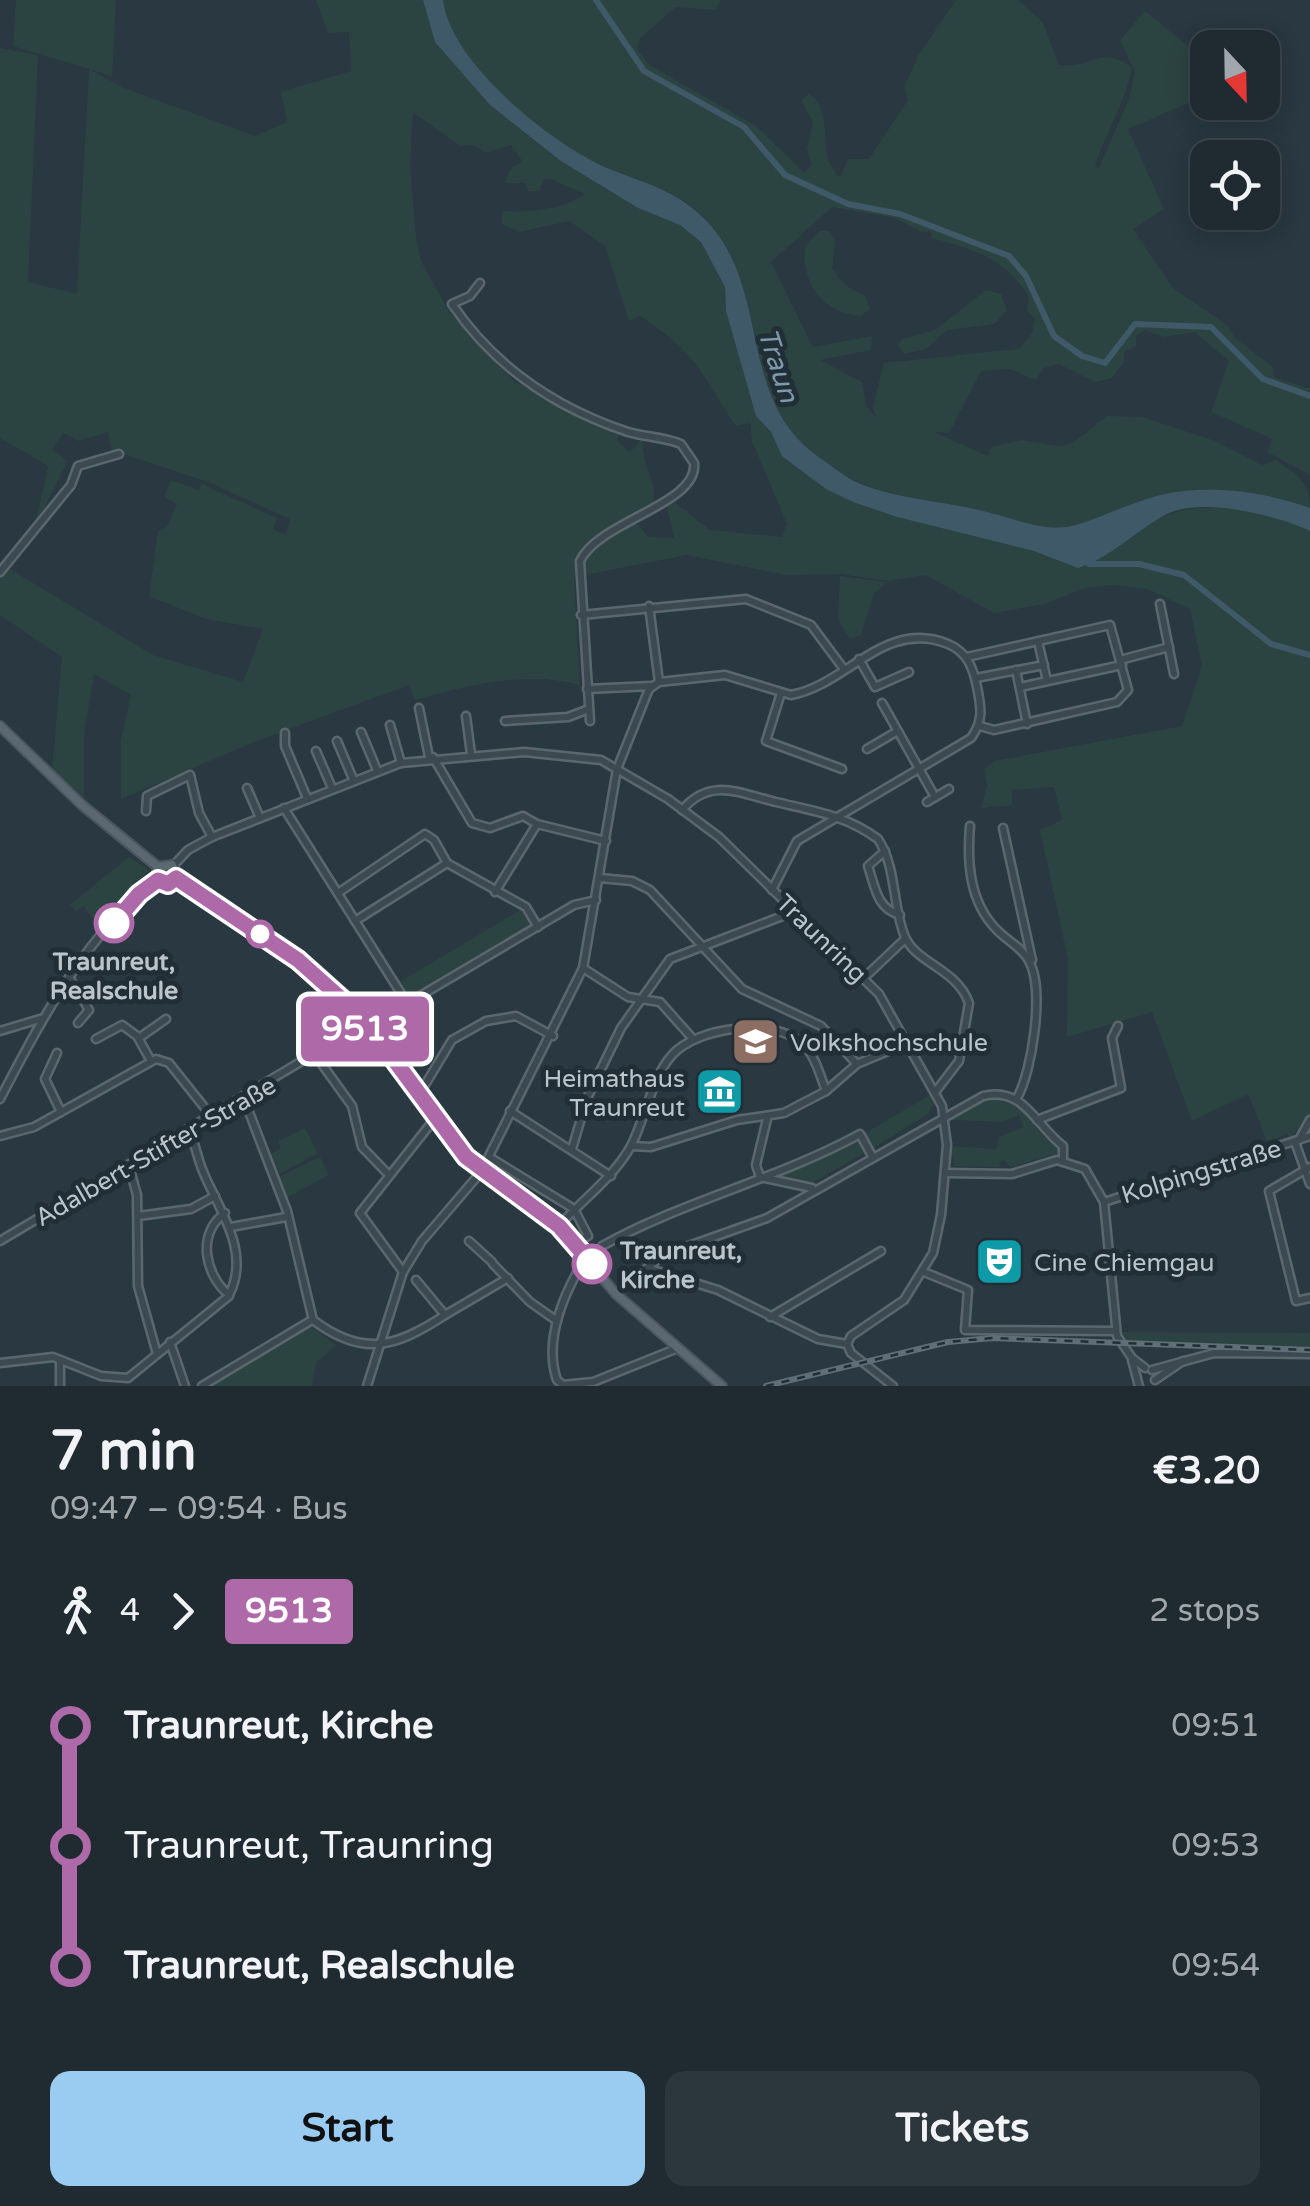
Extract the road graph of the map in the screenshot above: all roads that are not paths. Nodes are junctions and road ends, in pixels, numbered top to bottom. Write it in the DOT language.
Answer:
graph roads {
  1 [pos="480,283"];
  2 [pos="119,454"];
  3 [pos="0,572"];
  4 [pos="1160,604"];
  5 [pos="649,606"];
  6 [pos="581,615"];
  7 [pos="1038,641"];
  8 [pos="1168,647"];
  9 [pos="967,657"];
  10 [pos="859,660"];
  11 [pos="1121,662"];
  12 [pos="1044,665"];
  13 [pos="843,668"];
  14 [pos="1016,670"];
  15 [pos="910,672"];
  16 [pos="1174,674"];
  17 [pos="976,678"];
  18 [pos="1046,681"];
  19 [pos="656,684"];
  20 [pos="1020,687"];
  21 [pos="587,689"];
  22 [pos="781,694"];
  23 [pos="882,702"];
  24 [pos="419,708"];
  25 [pos="589,710"];
  26 [pos="466,716"];
  27 [pos="590,720"];
  28 [pos="505,721"];
  29 [pos="1028,724"];
  30 [pos="390,725"];
  31 [pos="0,726"];
  32 [pos="980,726"];
  33 [pos="362,732"];
  34 [pos="896,732"];
  35 [pos="285,733"];
  36 [pos="337,741"];
  37 [pos="867,749"];
  38 [pos="316,751"];
  39 [pos="471,754"];
  40 [pos="431,757"];
  41 [pos="401,763"];
  42 [pos="617,769"];
  43 [pos="842,769"];
  44 [pos="378,770"];
  45 [pos="919,770"];
  46 [pos="354,780"];
  47 [pos="247,788"];
  48 [pos="332,788"];
  49 [pos="949,789"];
  50 [pos="935,797"];
  51 [pos="307,798"];
  52 [pos="926,802"];
  53 [pos="284,808"];
  54 [pos="682,810"];
  55 [pos="146,811"];
  56 [pos="836,815"];
  57 [pos="260,818"];
  58 [pos="537,824"];
  59 [pos="970,826"];
  60 [pos="1003,828"];
  61 [pos="212,838"];
  62 [pos="606,842"];
  63 [pos="884,852"];
  64 [pos="448,862"];
  65 [pos="173,866"];
  66 [pos="158,868"];
  67 [pos="176,878"];
  68 [pos="600,878"];
  69 [pos="158,880"];
  70 [pos="772,890"];
  71 [pos="495,892"];
  72 [pos="338,893"];
  73 [pos="596,900"];
  74 [pos="793,912"];
  75 [pos="900,915"];
  76 [pos="355,921"];
  77 [pos="538,927"];
  78 [pos="906,938"];
  79 [pos="700,945"];
  80 [pos="1032,966"];
  81 [pos="583,968"];
  82 [pos="68,977"];
  83 [pos="864,977"];
  84 [pos="642,998"];
  85 [pos="407,1003"];
  86 [pos="42,1019"];
  87 [pos="166,1019"];
  88 [pos="78,1022"];
  89 [pos="366,1025"];
  90 [pos="1118,1026"];
  91 [pos="0,1032"];
  92 [pos="553,1036"];
  93 [pos="139,1038"];
  94 [pos="96,1039"];
  95 [pos="692,1039"];
  96 [pos="910,1042"];
  97 [pos="57,1053"];
  98 [pos="316,1056"];
  99 [pos="151,1061"];
  100 [pos="857,1064"];
  101 [pos="826,1091"];
  102 [pos="936,1091"];
  103 [pos="420,1093"];
  104 [pos="1017,1098"];
  105 [pos="0,1099"];
  106 [pos="244,1099"];
  107 [pos="510,1111"];
  108 [pos="62,1112"];
  109 [pos="944,1114"];
  110 [pos="212,1117"];
  111 [pos="436,1117"];
  112 [pos="767,1119"];
  113 [pos="1037,1120"];
  114 [pos="1310,1120"];
  115 [pos="188,1131"];
  116 [pos="0,1136"];
  117 [pos="1310,1136"];
  118 [pos="1297,1141"];
  119 [pos="630,1146"];
  120 [pos="572,1149"];
  121 [pos="872,1156"];
  122 [pos="489,1157"];
  123 [pos="1063,1160"];
  124 [pos="129,1166"];
  125 [pos="1307,1168"];
  126 [pos="482,1172"];
  127 [pos="945,1173"];
  128 [pos="388,1174"];
  129 [pos="610,1176"];
  130 [pos="760,1177"];
  131 [pos="1310,1184"];
  132 [pos="814,1188"];
  133 [pos="215,1196"];
  134 [pos="1104,1202"];
  135 [pos="574,1209"];
  136 [pos="225,1213"];
  137 [pos="138,1216"];
  138 [pos="286,1217"];
  139 [pos="559,1226"];
  140 [pos="230,1227"];
  141 [pos="0,1241"];
  142 [pos="468,1241"];
  143 [pos="576,1244"];
  144 [pos="602,1246"];
  145 [pos="881,1250"];
  146 [pos="587,1256"];
  147 [pos="646,1267"];
  148 [pos="403,1272"];
  149 [pos="924,1272"];
  150 [pos="508,1278"];
  151 [pos="416,1280"];
  152 [pos="616,1294"];
  153 [pos="229,1296"];
  154 [pos="1310,1298"];
  155 [pos="445,1315"];
  156 [pos="769,1318"];
  157 [pos="313,1320"];
  158 [pos="558,1322"];
  159 [pos="1116,1331"];
  160 [pos="170,1342"];
  161 [pos="847,1344"];
  162 [pos="379,1345"];
  163 [pos="678,1348"];
  164 [pos="157,1354"];
  165 [pos="1310,1354"];
  166 [pos="1132,1358"];
  167 [pos="1188,1358"];
  168 [pos="60,1360"];
  169 [pos="0,1362"];
  170 [pos="1148,1369"];
  171 [pos="1136,1381"];
  172 [pos="1153,1383"];
  173 [pos="60,1386"];
  174 [pos="185,1386"];
  175 [pos="202,1386"];
  176 [pos="368,1386"];
  177 [pos="563,1386"];
  178 [pos="722,1386"];
  179 [pos="893,1386"];
  1 -- 6 [label="street"];
  2 -- 3 [label="street"];
  4 -- 8 [label="street"];
  5 -- 6 [label="street"];
  5 -- 13 [label="street"];
  5 -- 19 [label="street"];
  6 -- 21 [label="street"];
  7 -- 9 [label="street"];
  7 -- 11 [label="street"];
  7 -- 12 [label="street"];
  8 -- 11 [label="street"];
  8 -- 16 [label="street"];
  9 -- 10 [label="street"];
  9 -- 17 [label="street"];
  10 -- 13 [label="street"];
  10 -- 15 [label="street"];
  11 -- 18 [label="street"];
  11 -- 29 [label="street"];
  12 -- 14 [label="street"];
  12 -- 18 [label="street"];
  13 -- 22 [label="street"];
  14 -- 17 [label="street"];
  14 -- 20 [label="street"];
  17 -- 32 [label="street"];
  18 -- 20 [label="street"];
  19 -- 21 [label="street"];
  19 -- 22 [label="street"];
  19 -- 42 [label="street"];
  20 -- 29 [label="street"];
  21 -- 25 [label="street"];
  22 -- 43 [label="street"];
  23 -- 34 [label="street"];
  24 -- 40 [label="street"];
  25 -- 27 [label="street"];
  25 -- 28 [label="street"];
  26 -- 39 [label="street"];
  29 -- 32 [label="street"];
  30 -- 41 [label="street"];
  31 -- 66 [label="main road"];
  32 -- 45 [label="street"];
  33 -- 44 [label="street"];
  34 -- 37 [label="street"];
  34 -- 45 [label="street"];
  35 -- 51 [label="street"];
  36 -- 46 [label="street"];
  38 -- 48 [label="street"];
  39 -- 40 [label="street, Traunring"];
  39 -- 42 [label="street, Traunring"];
  40 -- 41 [label="street, Traunring"];
  40 -- 58 [label="street"];
  41 -- 44 [label="street, Traunring"];
  42 -- 54 [label="street, Traunring"];
  42 -- 62 [label="street"];
  44 -- 46 [label="street, Traunring"];
  45 -- 50 [label="street"];
  45 -- 56 [label="street"];
  46 -- 48 [label="street, Traunring"];
  47 -- 57 [label="street"];
  48 -- 51 [label="street, Traunring"];
  49 -- 50 [label="street"];
  50 -- 52 [label="street"];
  51 -- 53 [label="street, Traunring"];
  53 -- 57 [label="street, Traunring"];
  53 -- 72 [label="street"];
  54 -- 56 [label="street"];
  54 -- 70 [label="street, Traunring"];
  55 -- 61 [label="street"];
  56 -- 63 [label="street"];
  56 -- 70 [label="street"];
  57 -- 61 [label="street, Traunring"];
  58 -- 62 [label="street"];
  58 -- 71 [label="street"];
  59 -- 80 [label="street"];
  60 -- 80 [label="street"];
  61 -- 65 [label="street, Traunring"];
  62 -- 68 [label="street"];
  63 -- 75 [label="street"];
  63 -- 75 [label="street"];
  64 -- 71 [label="street"];
  64 -- 72 [label="street"];
  64 -- 76 [label="street"];
  65 -- 66 [label="main road"];
  65 -- 67 [label="main road"];
  66 -- 69 [label="main road"];
  67 -- 69 [label="main road"];
  67 -- 89 [label="main road"];
  68 -- 73 [label="street"];
  68 -- 79 [label="street"];
  69 -- 82 [label="street"];
  70 -- 74 [label="street, Traunring"];
  71 -- 77 [label="street"];
  72 -- 76 [label="street"];
  73 -- 77 [label="street, Adalbert-Stifter-Straße"];
  73 -- 81 [label="street"];
  74 -- 79 [label="street"];
  74 -- 83 [label="street, Traunring"];
  75 -- 78 [label="street"];
  76 -- 85 [label="street"];
  77 -- 85 [label="street, Adalbert-Stifter-Straße"];
  78 -- 83 [label="street"];
  78 -- 102 [label="street"];
  79 -- 84 [label="street"];
  79 -- 100 [label="street"];
  80 -- 104 [label="street"];
  81 -- 84 [label="street"];
  81 -- 92 [label="street"];
  82 -- 86 [label="street"];
  82 -- 88 [label="street"];
  83 -- 96 [label="street, Traunring"];
  84 -- 95 [label="street"];
  84 -- 120 [label="street"];
  85 -- 89 [label="street, Adalbert-Stifter-Straße"];
  86 -- 91 [label="street"];
  86 -- 105 [label="street"];
  87 -- 93 [label="street"];
  89 -- 98 [label="street, Adalbert-Stifter-Straße"];
  89 -- 103 [label="main road"];
  90 -- 113 [label="street"];
  92 -- 103 [label="street"];
  92 -- 107 [label="street"];
  93 -- 94 [label="street"];
  93 -- 99 [label="street"];
  95 -- 101 [label="street"];
  95 -- 119 [label="street"];
  96 -- 100 [label="street"];
  96 -- 102 [label="street, Traunring"];
  97 -- 108 [label="street"];
  98 -- 106 [label="street, Adalbert-Stifter-Straße"];
  98 -- 128 [label="street"];
  99 -- 108 [label="street"];
  99 -- 110 [label="street"];
  100 -- 101 [label="street"];
  101 -- 112 [label="street"];
  102 -- 109 [label="street, Traunring"];
  103 -- 111 [label="main road"];
  104 -- 109 [label="street"];
  104 -- 113 [label="street"];
  106 -- 110 [label="street, Adalbert-Stifter-Straße"];
  106 -- 138 [label="street"];
  107 -- 120 [label="street"];
  107 -- 122 [label="street"];
  108 -- 116 [label="street"];
  109 -- 121 [label="street"];
  109 -- 127 [label="street, Traunring"];
  110 -- 115 [label="street, Adalbert-Stifter-Straße"];
  111 -- 126 [label="main road"];
  111 -- 128 [label="street"];
  112 -- 119 [label="street"];
  112 -- 130 [label="street"];
  113 -- 123 [label="street"];
  114 -- 118 [label="street, Kolpingstraße"];
  115 -- 124 [label="street, Adalbert-Stifter-Straße"];
  115 -- 133 [label="street"];
  117 -- 118 [label="street, Kolpingstraße"];
  118 -- 125 [label="street"];
  118 -- 134 [label="street, Kolpingstraße"];
  119 -- 129 [label="street"];
  120 -- 129 [label="street"];
  121 -- 130 [label="street"];
  121 -- 132 [label="street"];
  122 -- 126 [label="street"];
  122 -- 135 [label="street"];
  123 -- 127 [label="street"];
  123 -- 134 [label="street"];
  124 -- 137 [label="street"];
  124 -- 141 [label="street, Adalbert-Stifter-Straße"];
  125 -- 131 [label="street"];
  125 -- 154 [label="street"];
  126 -- 139 [label="main road"];
  126 -- 148 [label="street"];
  127 -- 149 [label="street, Traunring"];
  128 -- 148 [label="street"];
  129 -- 135 [label="street"];
  130 -- 132 [label="street"];
  130 -- 144 [label="street"];
  132 -- 147 [label="street"];
  133 -- 136 [label="street"];
  133 -- 137 [label="street"];
  134 -- 159 [label="street"];
  135 -- 139 [label="street"];
  135 -- 143 [label="street"];
  136 -- 140 [label="street"];
  136 -- 153 [label="street"];
  137 -- 164 [label="street"];
  138 -- 140 [label="street"];
  138 -- 157 [label="street"];
  139 -- 143 [label="main road"];
  140 -- 153 [label="street"];
  142 -- 150 [label="street"];
  143 -- 146 [label="main road"];
  145 -- 156 [label="street"];
  146 -- 152 [label="main road"];
  146 -- 158 [label="street"];
  147 -- 152 [label="street"];
  147 -- 156 [label="street"];
  148 -- 162 [label="street"];
  149 -- 159 [label="street"];
  149 -- 161 [label="street, Traunring"];
  150 -- 155 [label="street"];
  150 -- 158 [label="street"];
  151 -- 155 [label="street"];
  152 -- 163 [label="main road"];
  153 -- 160 [label="street"];
  155 -- 162 [label="street"];
  156 -- 161 [label="street"];
  157 -- 162 [label="street"];
  157 -- 175 [label="street"];
  158 -- 177 [label="street"];
  159 -- 166 [label="street"];
  160 -- 164 [label="street"];
  160 -- 174 [label="street"];
  161 -- 179 [label="street"];
  162 -- 176 [label="street"];
  163 -- 177 [label="street"];
  163 -- 178 [label="main road"];
  164 -- 168 [label="street"];
  165 -- 167 [label="street"];
  166 -- 170 [label="street"];
  166 -- 171 [label="street"];
  167 -- 170 [label="street"];
  167 -- 172 [label="street"];
  168 -- 169 [label="street"];
  168 -- 173 [label="street"];
  170 -- 171 [label="street"];
  170 -- 172 [label="street"];
}
